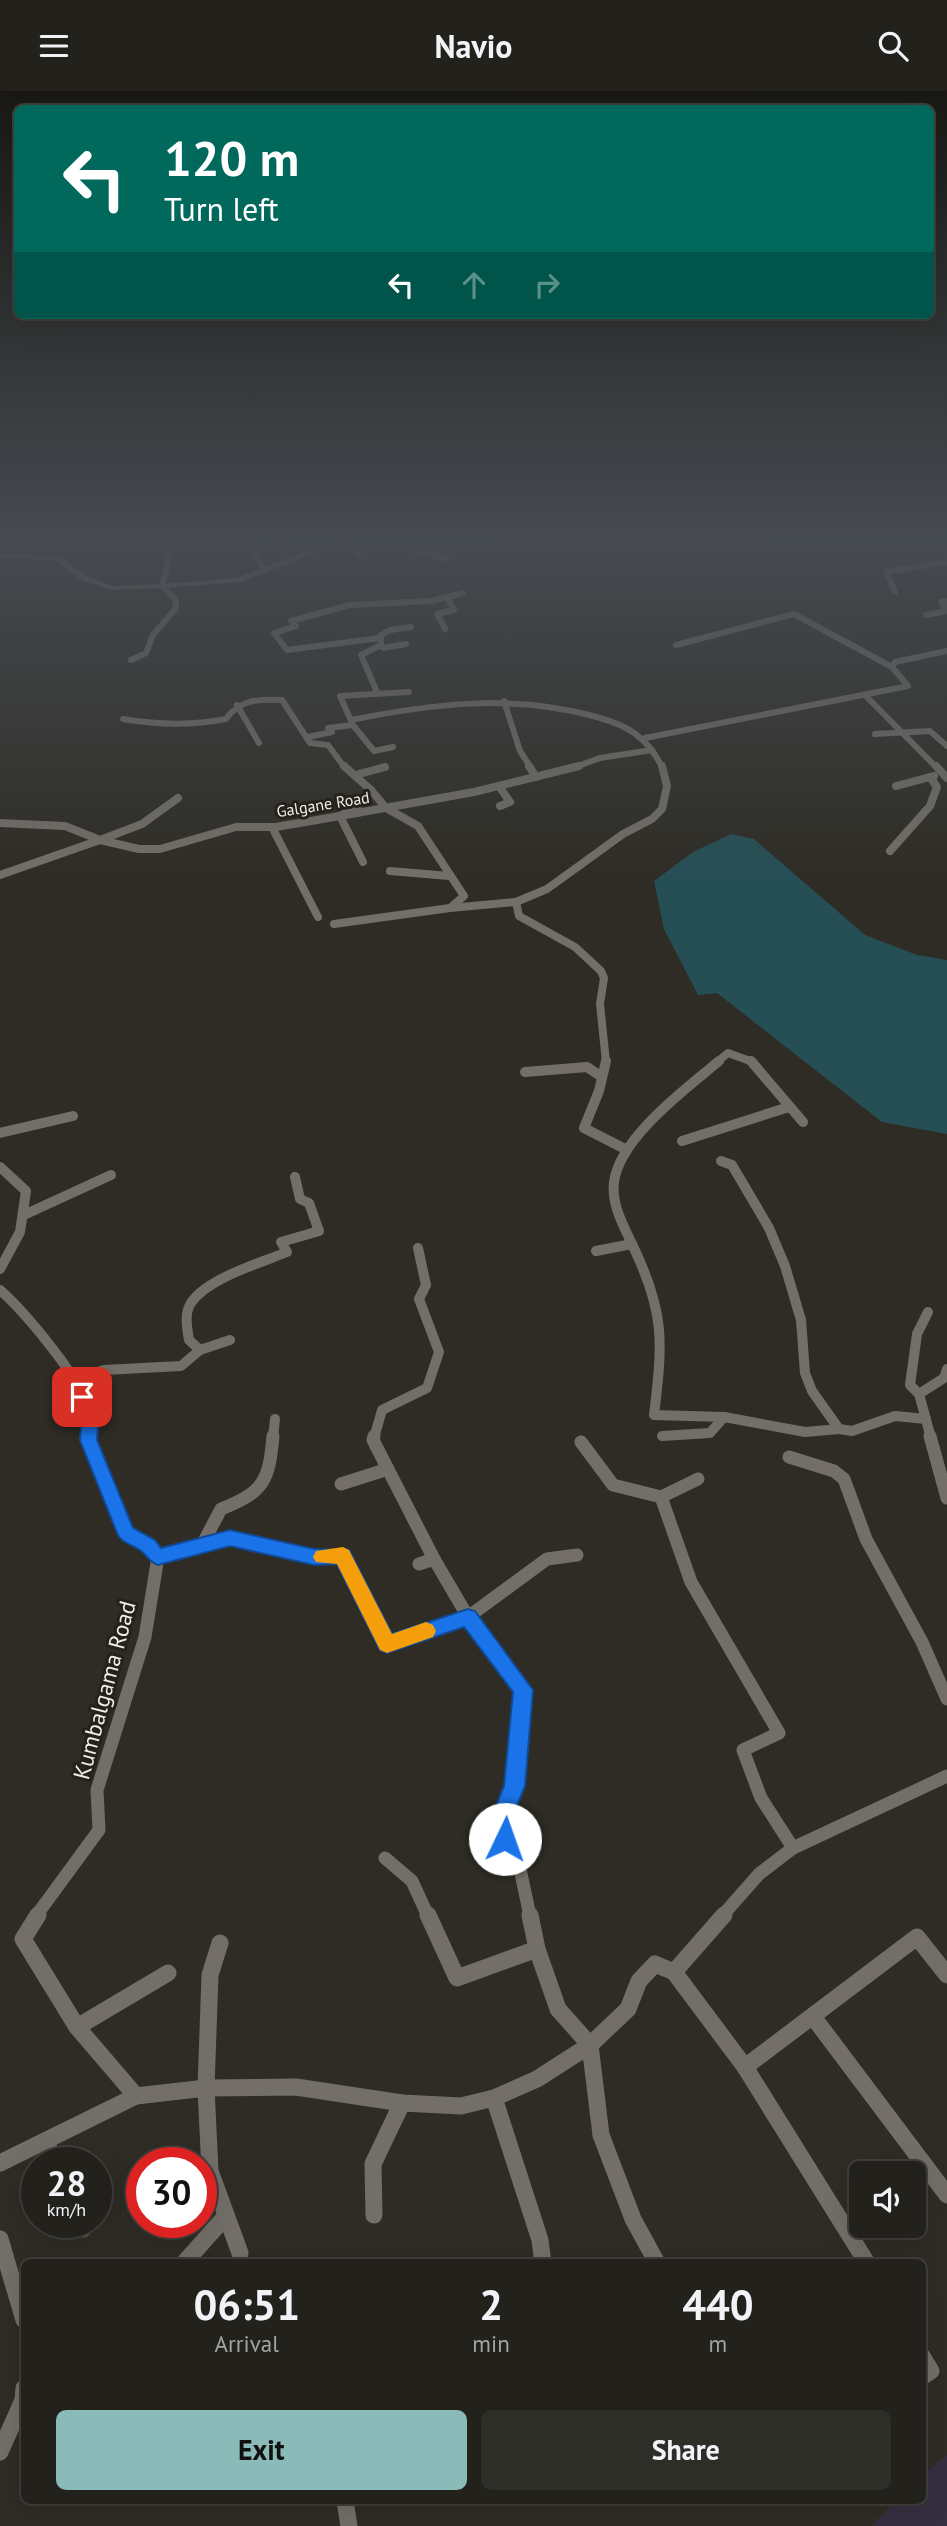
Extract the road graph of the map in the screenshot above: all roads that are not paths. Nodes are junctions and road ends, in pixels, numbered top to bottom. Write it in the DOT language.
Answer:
graph roads {
  1 [pos="147,651"];
  2 [pos="368,651"];
  3 [pos="862,651"];
  4 [pos="947,651"];
  5 [pos="131,660"];
  6 [pos="892,667"];
  7 [pos="377,692"];
  8 [pos="409,692"];
  9 [pos="865,695"];
  10 [pos="503,701"];
  11 [pos="237,705"];
  12 [pos="123,719"];
  13 [pos="352,722"];
  14 [pos="902,731"];
  15 [pos="875,734"];
  16 [pos="306,737"];
  17 [pos="645,738"];
  18 [pos="259,743"];
  19 [pos="947,746"];
  20 [pos="393,747"];
  21 [pos="652,750"];
  22 [pos="374,751"];
  23 [pos="359,775"];
  24 [pos="945,776"];
  25 [pos="536,777"];
  26 [pos="930,777"];
  27 [pos="499,786"];
  28 [pos="896,786"];
  29 [pos="371,790"];
  30 [pos="178,798"];
  31 [pos="664,799"];
  32 [pos="500,806"];
  33 [pos="386,808"];
  34 [pos="340,816"];
  35 [pos="0,823"];
  36 [pos="276,827"];
  37 [pos="100,841"];
  38 [pos="890,851"];
  39 [pos="363,862"];
  40 [pos="390,871"];
  41 [pos="0,875"];
  42 [pos="449,876"];
  43 [pos="516,902"];
  44 [pos="450,908"];
  45 [pos="318,917"];
  46 [pos="334,924"];
  47 [pos="524,1072"];
  48 [pos="602,1077"];
  49 [pos="789,1107"];
  50 [pos="73,1116"];
  51 [pos="803,1122"];
  52 [pos="0,1133"];
  53 [pos="682,1141"];
  54 [pos="628,1150"];
  55 [pos="720,1161"];
  56 [pos="0,1167"];
  57 [pos="111,1175"];
  58 [pos="295,1177"];
  59 [pos="26,1214"];
  60 [pos="632,1244"];
  61 [pos="418,1248"];
  62 [pos="596,1251"];
  63 [pos="0,1269"];
  64 [pos="0,1290"];
  65 [pos="928,1312"];
  66 [pos="230,1340"];
  67 [pos="200,1350"];
  68 [pos="947,1369"];
  69 [pos="73,1380"];
  70 [pos="919,1394"];
  71 [pos="724,1417"];
  72 [pos="275,1419"];
  73 [pos="926,1419"];
  74 [pos="839,1429"];
  75 [pos="662,1436"];
  76 [pos="581,1442"];
  77 [pos="789,1457"];
  78 [pos="388,1469"];
  79 [pos="698,1479"];
  80 [pos="341,1484"];
  81 [pos="661,1497"];
  82 [pos="947,1498"];
  83 [pos="202,1545"];
  84 [pos="577,1555"];
  85 [pos="158,1557"];
  86 [pos="434,1559"];
  87 [pos="419,1564"];
  88 [pos="468,1617"];
  89 [pos="947,1699"];
  90 [pos="947,1776"];
  91 [pos="793,1848"];
  92 [pos="385,1858"];
  93 [pos="220,1943"];
  94 [pos="537,1949"];
  95 [pos="674,1972"];
  96 [pos="168,1973"];
  97 [pos="947,1975"];
  98 [pos="814,2018"];
  99 [pos="76,2027"];
  100 [pos="590,2045"];
  101 [pos="746,2067"];
  102 [pos="206,2088"];
  103 [pos="136,2096"];
  104 [pos="494,2098"];
  105 [pos="402,2103"];
  106 [pos="46,2142"];
  107 [pos="48,2147"];
  108 [pos="0,2162"];
  109 [pos="947,2195"];
  110 [pos="374,2215"];
  111 [pos="225,2217"];
  112 [pos="0,2239"];
  113 [pos="240,2253"];
  114 [pos="188,2259"];
  115 [pos="542,2259"];
  116 [pos="655,2259"];
  117 [pos="865,2259"];
  118 [pos="21,2310"];
  119 [pos="21,2405"];
  120 [pos="0,2452"];
  121 [pos="345,2504"];
  122 [pos="349,2526"];
  1 -- 5 [label="street"];
  2 -- 7 [label="street"];
  3 -- 6 [label="street"];
  4 -- 6 [label="street"];
  6 -- 9 [label="street"];
  7 -- 8 [label="street"];
  7 -- 13 [label="street"];
  9 -- 14 [label="street"];
  9 -- 17 [label="street"];
  10 -- 13 [label="street"];
  10 -- 17 [label="street"];
  10 -- 25 [label="street"];
  11 -- 12 [label="street"];
  11 -- 16 [label="street"];
  11 -- 18 [label="street"];
  13 -- 16 [label="street"];
  13 -- 22 [label="street"];
  14 -- 15 [label="street"];
  14 -- 19 [label="street"];
  14 -- 24 [label="street"];
  16 -- 23 [label="street"];
  17 -- 21 [label="street"];
  20 -- 22 [label="street"];
  21 -- 25 [label="street, Galgane Road"];
  21 -- 31 [label="street"];
  21 -- 43 [label="street"];
  22 -- 23 [label="street"];
  23 -- 29 [label="street"];
  24 -- 26 [label="street"];
  25 -- 27 [label="street, Galgane Road"];
  26 -- 28 [label="street"];
  26 -- 38 [label="street"];
  27 -- 32 [label="street"];
  27 -- 33 [label="street, Galgane Road"];
  29 -- 33 [label="street"];
  29 -- 34 [label="street"];
  30 -- 37 [label="street"];
  33 -- 34 [label="street, Galgane Road"];
  33 -- 42 [label="street"];
  34 -- 36 [label="street, Galgane Road"];
  34 -- 39 [label="street"];
  35 -- 37 [label="street, Galgane Road"];
  36 -- 37 [label="street, Galgane Road"];
  36 -- 45 [label="street"];
  37 -- 41 [label="street"];
  40 -- 42 [label="street"];
  42 -- 44 [label="street"];
  43 -- 44 [label="street"];
  43 -- 48 [label="street"];
  44 -- 46 [label="street"];
  47 -- 48 [label="street"];
  48 -- 54 [label="street"];
  49 -- 51 [label="street"];
  49 -- 53 [label="street"];
  49 -- 54 [label="street"];
  50 -- 52 [label="street"];
  54 -- 60 [label="street"];
  55 -- 74 [label="street"];
  56 -- 59 [label="street"];
  57 -- 59 [label="street"];
  58 -- 67 [label="street"];
  59 -- 63 [label="street"];
  60 -- 62 [label="street"];
  60 -- 71 [label="street"];
  61 -- 78 [label="street"];
  64 -- 69 [label="street"];
  65 -- 70 [label="street"];
  66 -- 67 [label="street"];
  67 -- 69 [label="street"];
  68 -- 70 [label="street"];
  69 -- 85 [label="street"];
  70 -- 73 [label="street"];
  71 -- 74 [label="street"];
  71 -- 75 [label="street"];
  72 -- 83 [label="street"];
  73 -- 74 [label="street"];
  73 -- 82 [label="street"];
  76 -- 81 [label="street"];
  77 -- 89 [label="street"];
  78 -- 80 [label="street"];
  78 -- 86 [label="street"];
  79 -- 81 [label="street"];
  81 -- 91 [label="street"];
  83 -- 85 [label="street"];
  83 -- 88 [label="street"];
  84 -- 88 [label="street"];
  85 -- 99 [label="street, Kumbalgama Road"];
  86 -- 87 [label="street"];
  86 -- 88 [label="street"];
  88 -- 94 [label="street"];
  90 -- 91 [label="street"];
  91 -- 95 [label="street"];
  92 -- 94 [label="street"];
  93 -- 102 [label="street"];
  94 -- 100 [label="street"];
  95 -- 100 [label="street"];
  95 -- 101 [label="street"];
  96 -- 99 [label="street"];
  97 -- 98 [label="street"];
  98 -- 101 [label="street"];
  98 -- 109 [label="street"];
  99 -- 103 [label="street, Kumbalgama Road"];
  100 -- 104 [label="street"];
  100 -- 116 [label="street"];
  101 -- 117 [label="street"];
  102 -- 103 [label="street"];
  102 -- 105 [label="street"];
  102 -- 111 [label="street"];
  103 -- 106 [label="street"];
  104 -- 105 [label="street"];
  104 -- 115 [label="street"];
  105 -- 110 [label="street"];
  106 -- 107 [label="street"];
  106 -- 108 [label="street"];
  111 -- 113 [label="street"];
  111 -- 114 [label="street"];
  112 -- 118 [label="street"];
  119 -- 120 [label="street"];
  121 -- 122 [label="street"];
}
